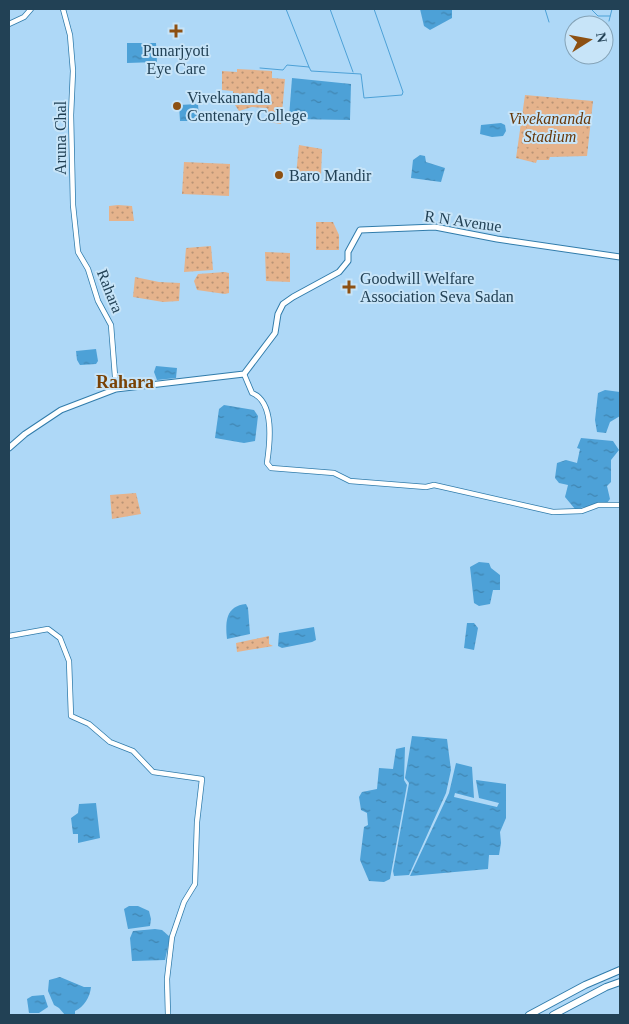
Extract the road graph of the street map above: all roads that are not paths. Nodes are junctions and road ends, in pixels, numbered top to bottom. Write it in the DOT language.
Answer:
graph roads {
  1 [pos="31,9"];
  2 [pos="63,9"];
  3 [pos="9,24"];
  4 [pos="73,205"];
  5 [pos="620,258"];
  6 [pos="244,374"];
  7 [pos="116,389"];
  8 [pos="9,448"];
  9 [pos="620,505"];
  10 [pos="9,636"];
  11 [pos="620,970"];
  12 [pos="620,982"];
  13 [pos="168,1015"];
  14 [pos="529,1015"];
  15 [pos="553,1015"];
  1 -- 3 [label="street"];
  2 -- 4 [label="street, Aruna Chal"];
  4 -- 7 [label="street, Rahara"];
  5 -- 6 [label="main road, R N Avenue"];
  6 -- 7 [label="main road"];
  6 -- 9 [label="street"];
  7 -- 8 [label="main road"];
  10 -- 13 [label="street"];
  11 -- 14 [label="highway"];
  12 -- 15 [label="highway"];
}
